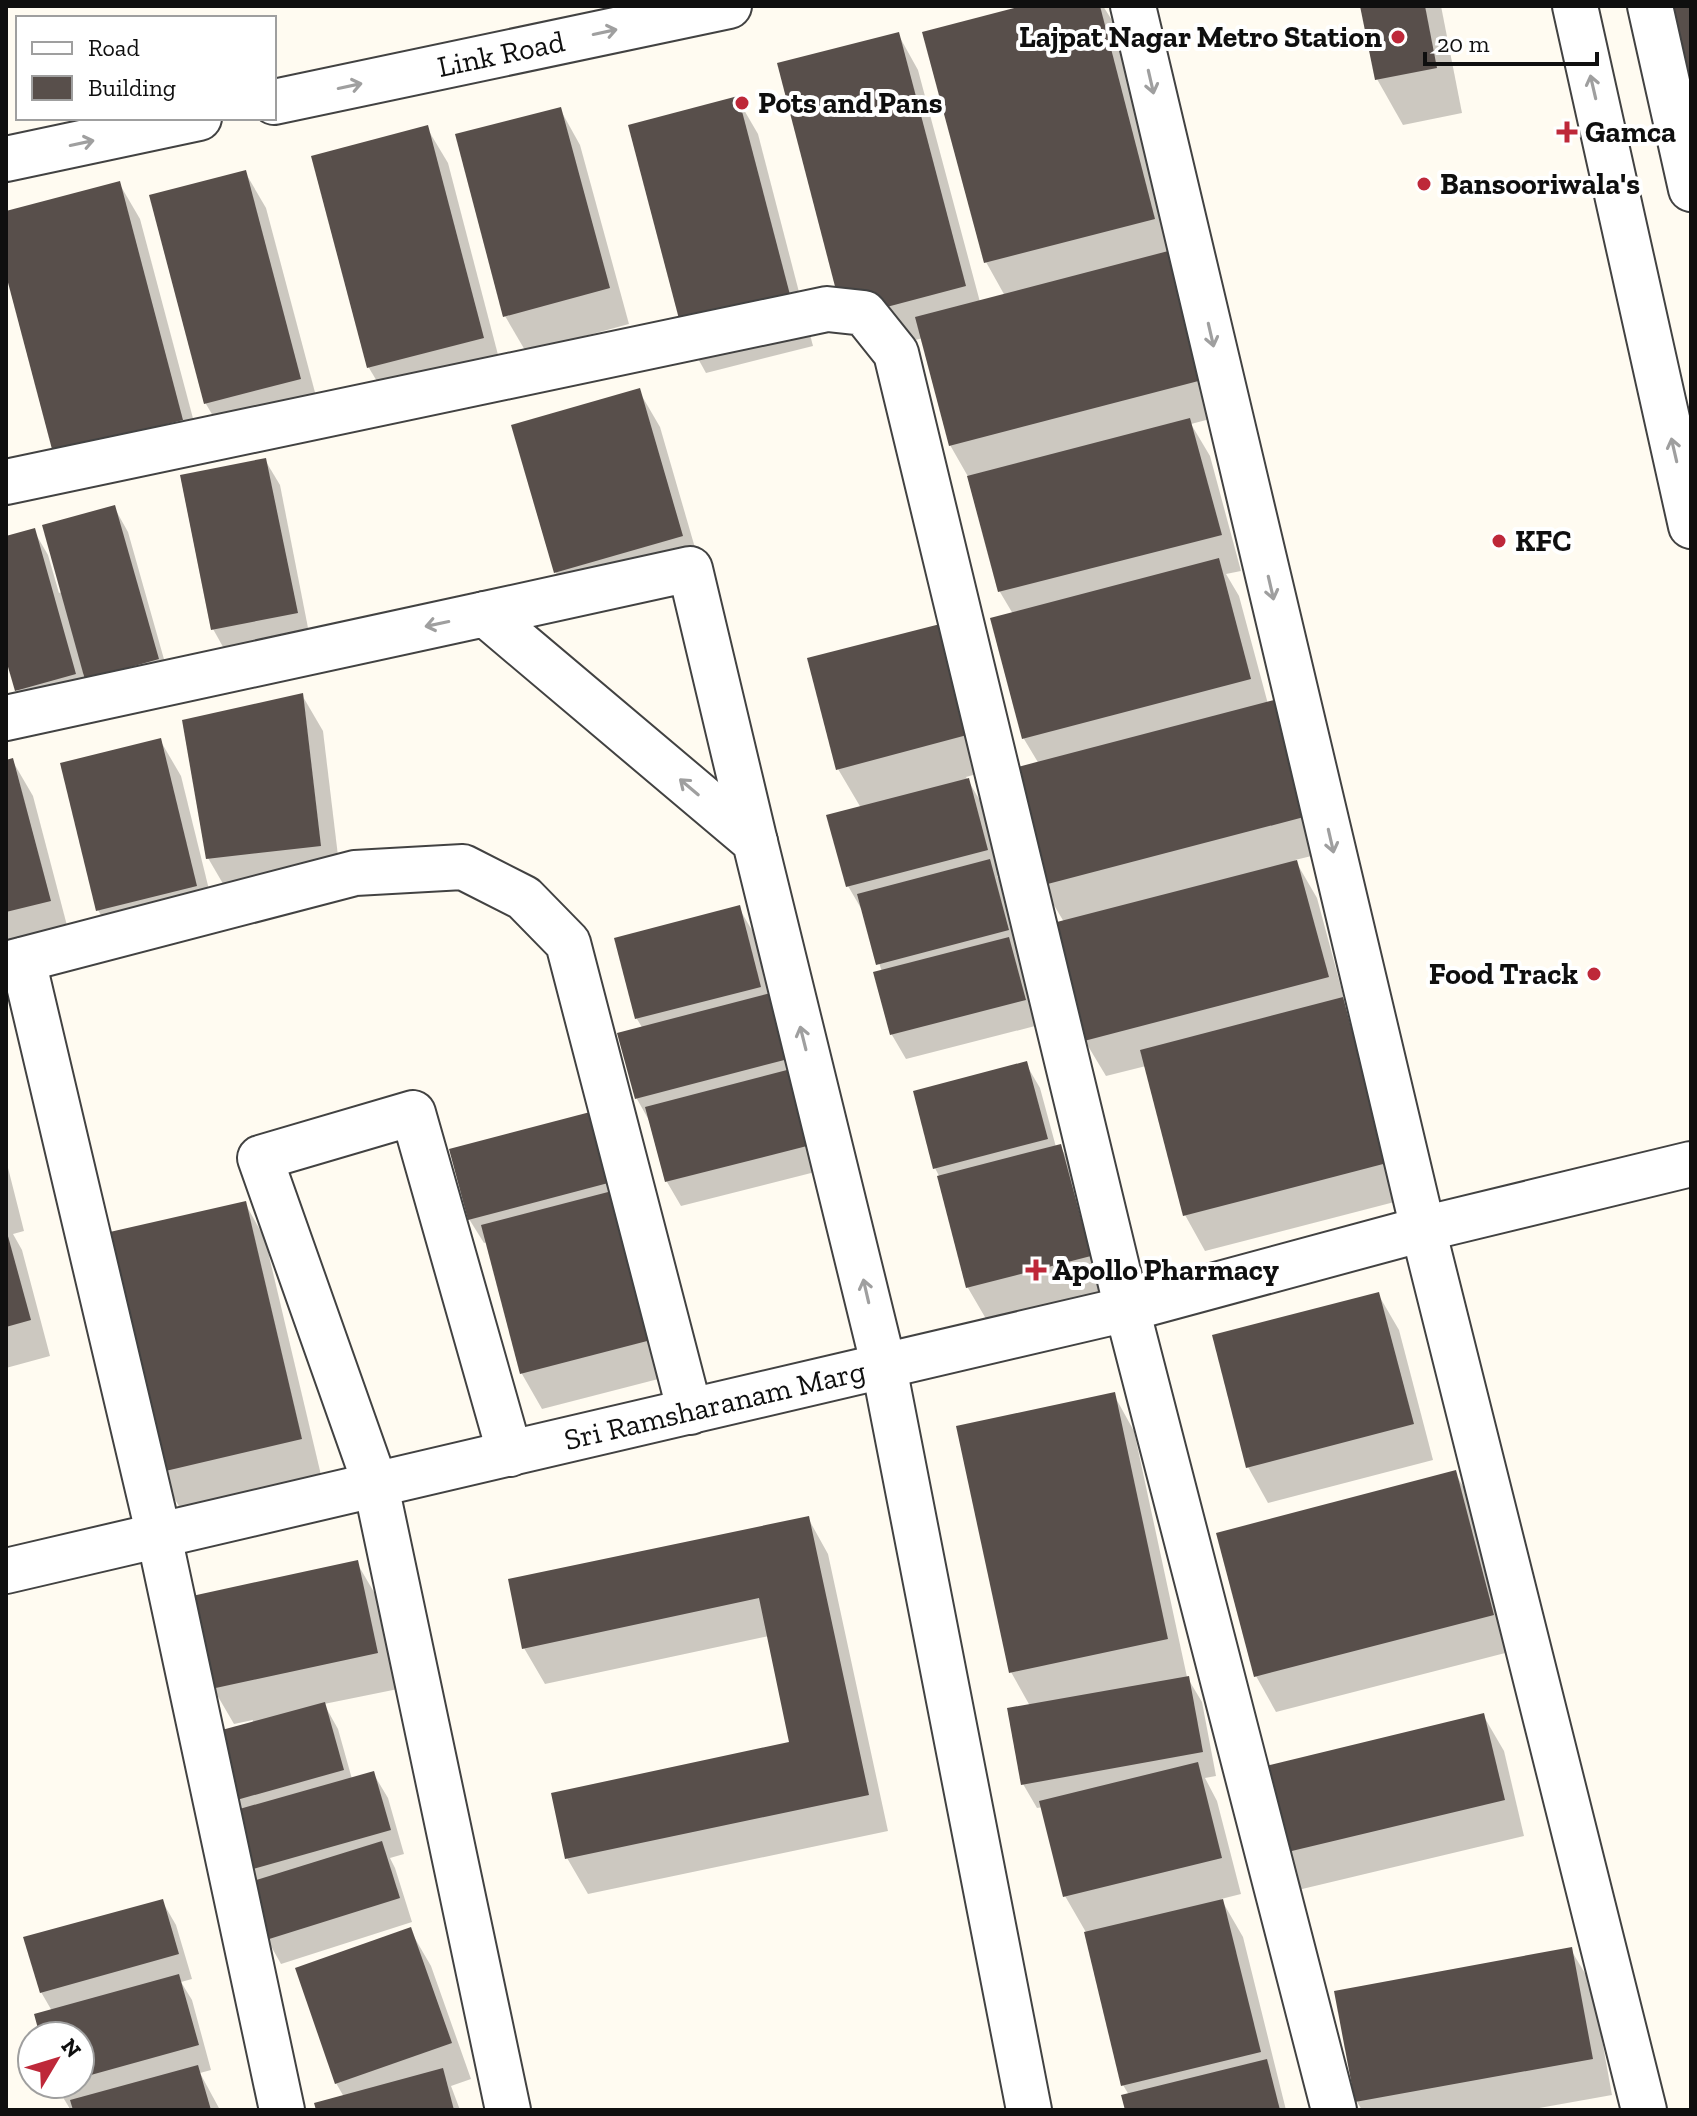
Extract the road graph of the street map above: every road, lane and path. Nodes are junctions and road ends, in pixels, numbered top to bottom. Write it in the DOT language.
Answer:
graph roads {
  1 [pos="729,6"];
  2 [pos="1133,6"];
  3 [pos="1575,6"];
  4 [pos="1650,6"];
  5 [pos="276,102"];
  6 [pos="190,120"];
  7 [pos="6,159"];
  8 [pos="1691,189"];
  9 [pos="6,482"];
  10 [pos="1691,526"];
  11 [pos="485,614"];
  12 [pos="6,718"];
  13 [pos="755,842"];
  14 [pos="14,962"];
  15 [pos="1691,1164"];
  16 [pos="1423,1229"];
  17 [pos="1127,1309"];
  18 [pos="884,1367"];
  19 [pos="690,1412"];
  20 [pos="510,1454"];
  21 [pos="376,1486"];
  22 [pos="159,1536"];
  23 [pos="6,1571"];
  24 [pos="282,2110"];
  25 [pos="508,2110"];
  26 [pos="1029,2110"];
  27 [pos="1334,2110"];
  28 [pos="1644,2110"];
  5 -- 1 [label="street, Link Road, one-way"];
  2 -- 16 [label="street, one-way"];
  10 -- 3 [label="street, one-way"];
  4 -- 8 [label="street"];
  7 -- 6 [label="street, one-way"];
  9 -- 17 [label="street"];
  11 -- 12 [label="street, one-way"];
  13 -- 11 [label="street, one-way"];
  11 -- 13 [label="street"];
  18 -- 13 [label="street, one-way"];
  14 -- 19 [label="street"];
  14 -- 22 [label="street"];
  15 -- 16 [label="street, Sri Ramsharanam Marg"];
  16 -- 17 [label="street, Sri Ramsharanam Marg"];
  16 -- 28 [label="street"];
  17 -- 18 [label="street, Sri Ramsharanam Marg"];
  17 -- 27 [label="street"];
  18 -- 19 [label="street, Sri Ramsharanam Marg"];
  18 -- 26 [label="street"];
  19 -- 20 [label="street, Sri Ramsharanam Marg"];
  20 -- 21 [label="street, Sri Ramsharanam Marg"];
  20 -- 21 [label="street"];
  21 -- 22 [label="street, Sri Ramsharanam Marg"];
  21 -- 25 [label="street"];
  22 -- 23 [label="street, Sri Ramsharanam Marg"];
  22 -- 24 [label="street"];
}
